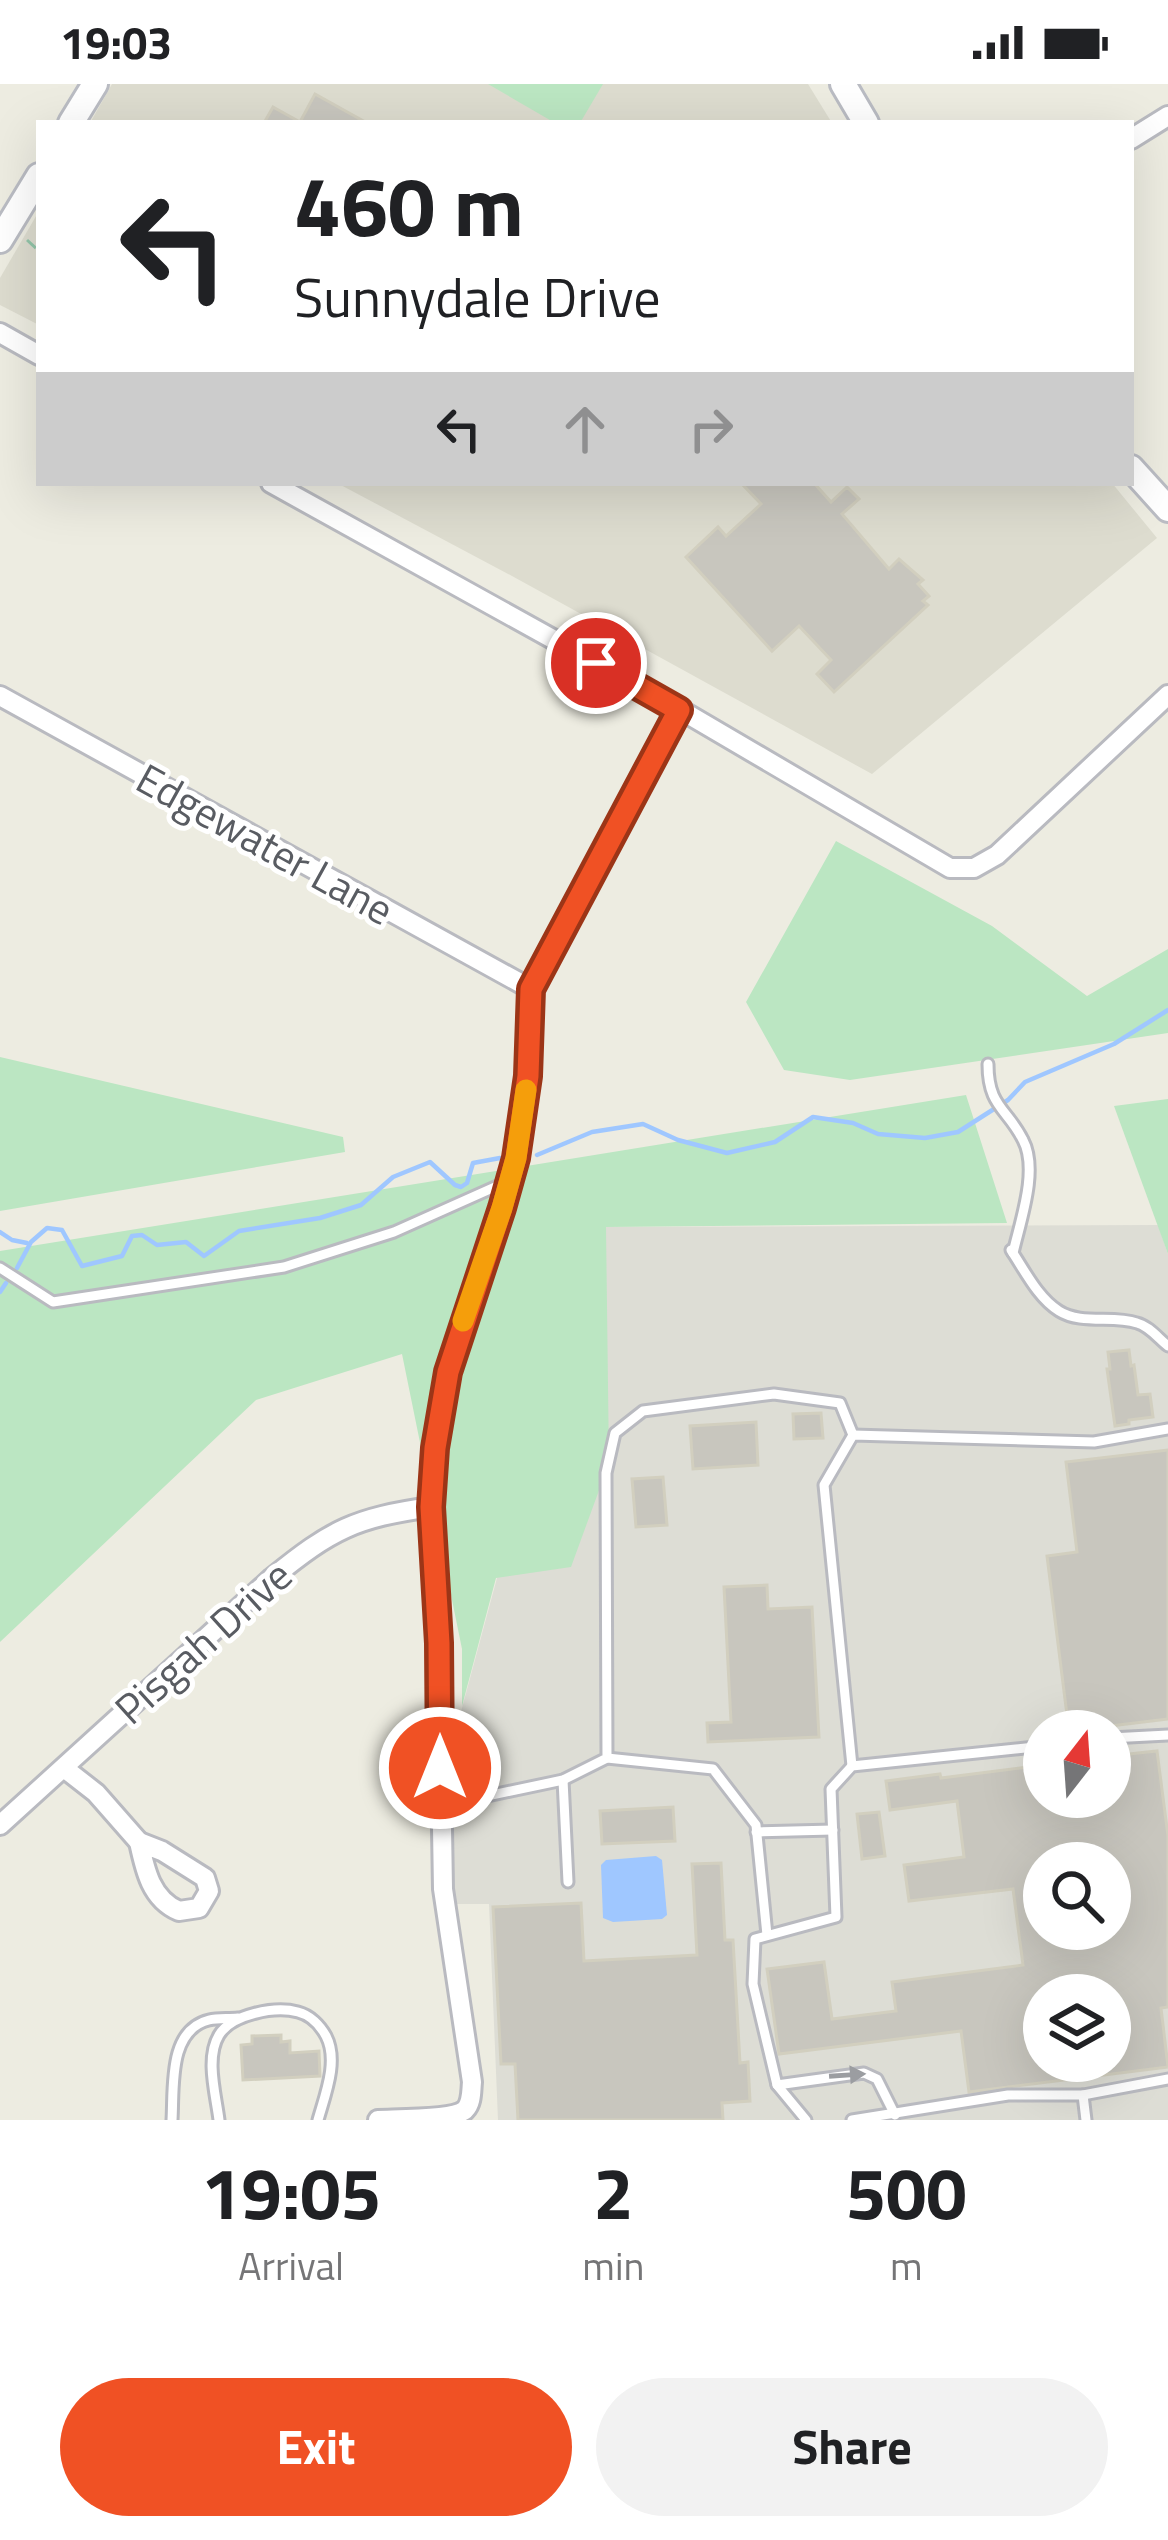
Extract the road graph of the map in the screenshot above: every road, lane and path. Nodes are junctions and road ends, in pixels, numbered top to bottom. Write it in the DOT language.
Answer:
graph roads {
  1 [pos="95,84"];
  2 [pos="843,84"];
  3 [pos="1168,116"];
  4 [pos="73,120"];
  5 [pos="864,120"];
  6 [pos="1134,137"];
  7 [pos="36,179"];
  8 [pos="11,201"];
  9 [pos="0,240"];
  10 [pos="0,333"];
  11 [pos="36,353"];
  12 [pos="1134,471"];
  13 [pos="276,486"];
  14 [pos="1168,509"];
  15 [pos="1168,695"];
  16 [pos="0,696"];
  17 [pos="679,710"];
  18 [pos="531,989"];
  19 [pos="988,1064"];
  20 [pos="510,1181"];
  21 [pos="0,1268"];
  22 [pos="1168,1346"];
  23 [pos="1168,1429"];
  24 [pos="854,1435"];
  25 [pos="431,1507"];
  26 [pos="1168,1735"];
  27 [pos="1131,1737"];
  28 [pos="1023,1748"];
  29 [pos="607,1758"];
  30 [pos="851,1766"];
  31 [pos="64,1768"];
  32 [pos="563,1780"];
  33 [pos="440,1806"];
  34 [pos="0,1825"];
  35 [pos="833,1830"];
  36 [pos="756,1832"];
  37 [pos="140,1842"];
  38 [pos="568,1882"];
  39 [pos="766,1936"];
  40 [pos="242,2018"];
  41 [pos="1168,2079"];
  42 [pos="777,2085"];
  43 [pos="1083,2095"];
  44 [pos="895,2115"];
  45 [pos="172,2120"];
  46 [pos="219,2120"];
  47 [pos="318,2120"];
  48 [pos="378,2120"];
  49 [pos="806,2120"];
  50 [pos="852,2120"];
  51 [pos="1086,2120"];
  1 -- 4 [label="street"];
  2 -- 5 [label="street"];
  3 -- 6 [label="street"];
  7 -- 8 [label="street"];
  8 -- 9 [label="street"];
  10 -- 11 [label="street"];
  12 -- 14 [label="street"];
  13 -- 17 [label="street"];
  15 -- 17 [label="street"];
  16 -- 18 [label="street, Edgewater Lane"];
  17 -- 18 [label="street"];
  18 -- 20 [label="street"];
  19 -- 22 [label="lane"];
  20 -- 21 [label="lane"];
  20 -- 25 [label="street"];
  23 -- 24 [label="lane"];
  24 -- 29 [label="lane"];
  24 -- 30 [label="lane"];
  25 -- 31 [label="street, Pisgah Drive"];
  25 -- 33 [label="street"];
  26 -- 27 [label="lane"];
  28 -- 30 [label="lane"];
  29 -- 32 [label="lane"];
  29 -- 36 [label="lane"];
  30 -- 35 [label="lane"];
  31 -- 34 [label="street, Pisgah Drive"];
  31 -- 37 [label="street"];
  32 -- 33 [label="lane"];
  32 -- 38 [label="lane"];
  33 -- 48 [label="street"];
  35 -- 36 [label="lane"];
  35 -- 39 [label="lane"];
  36 -- 39 [label="lane"];
  39 -- 42 [label="lane"];
  40 -- 45 [label="lane"];
  40 -- 46 [label="lane"];
  40 -- 47 [label="lane"];
  41 -- 43 [label="lane"];
  42 -- 44 [label="lane, one-way"];
  42 -- 49 [label="lane"];
  43 -- 44 [label="lane"];
  43 -- 51 [label="lane"];
  44 -- 50 [label="lane"];
}
